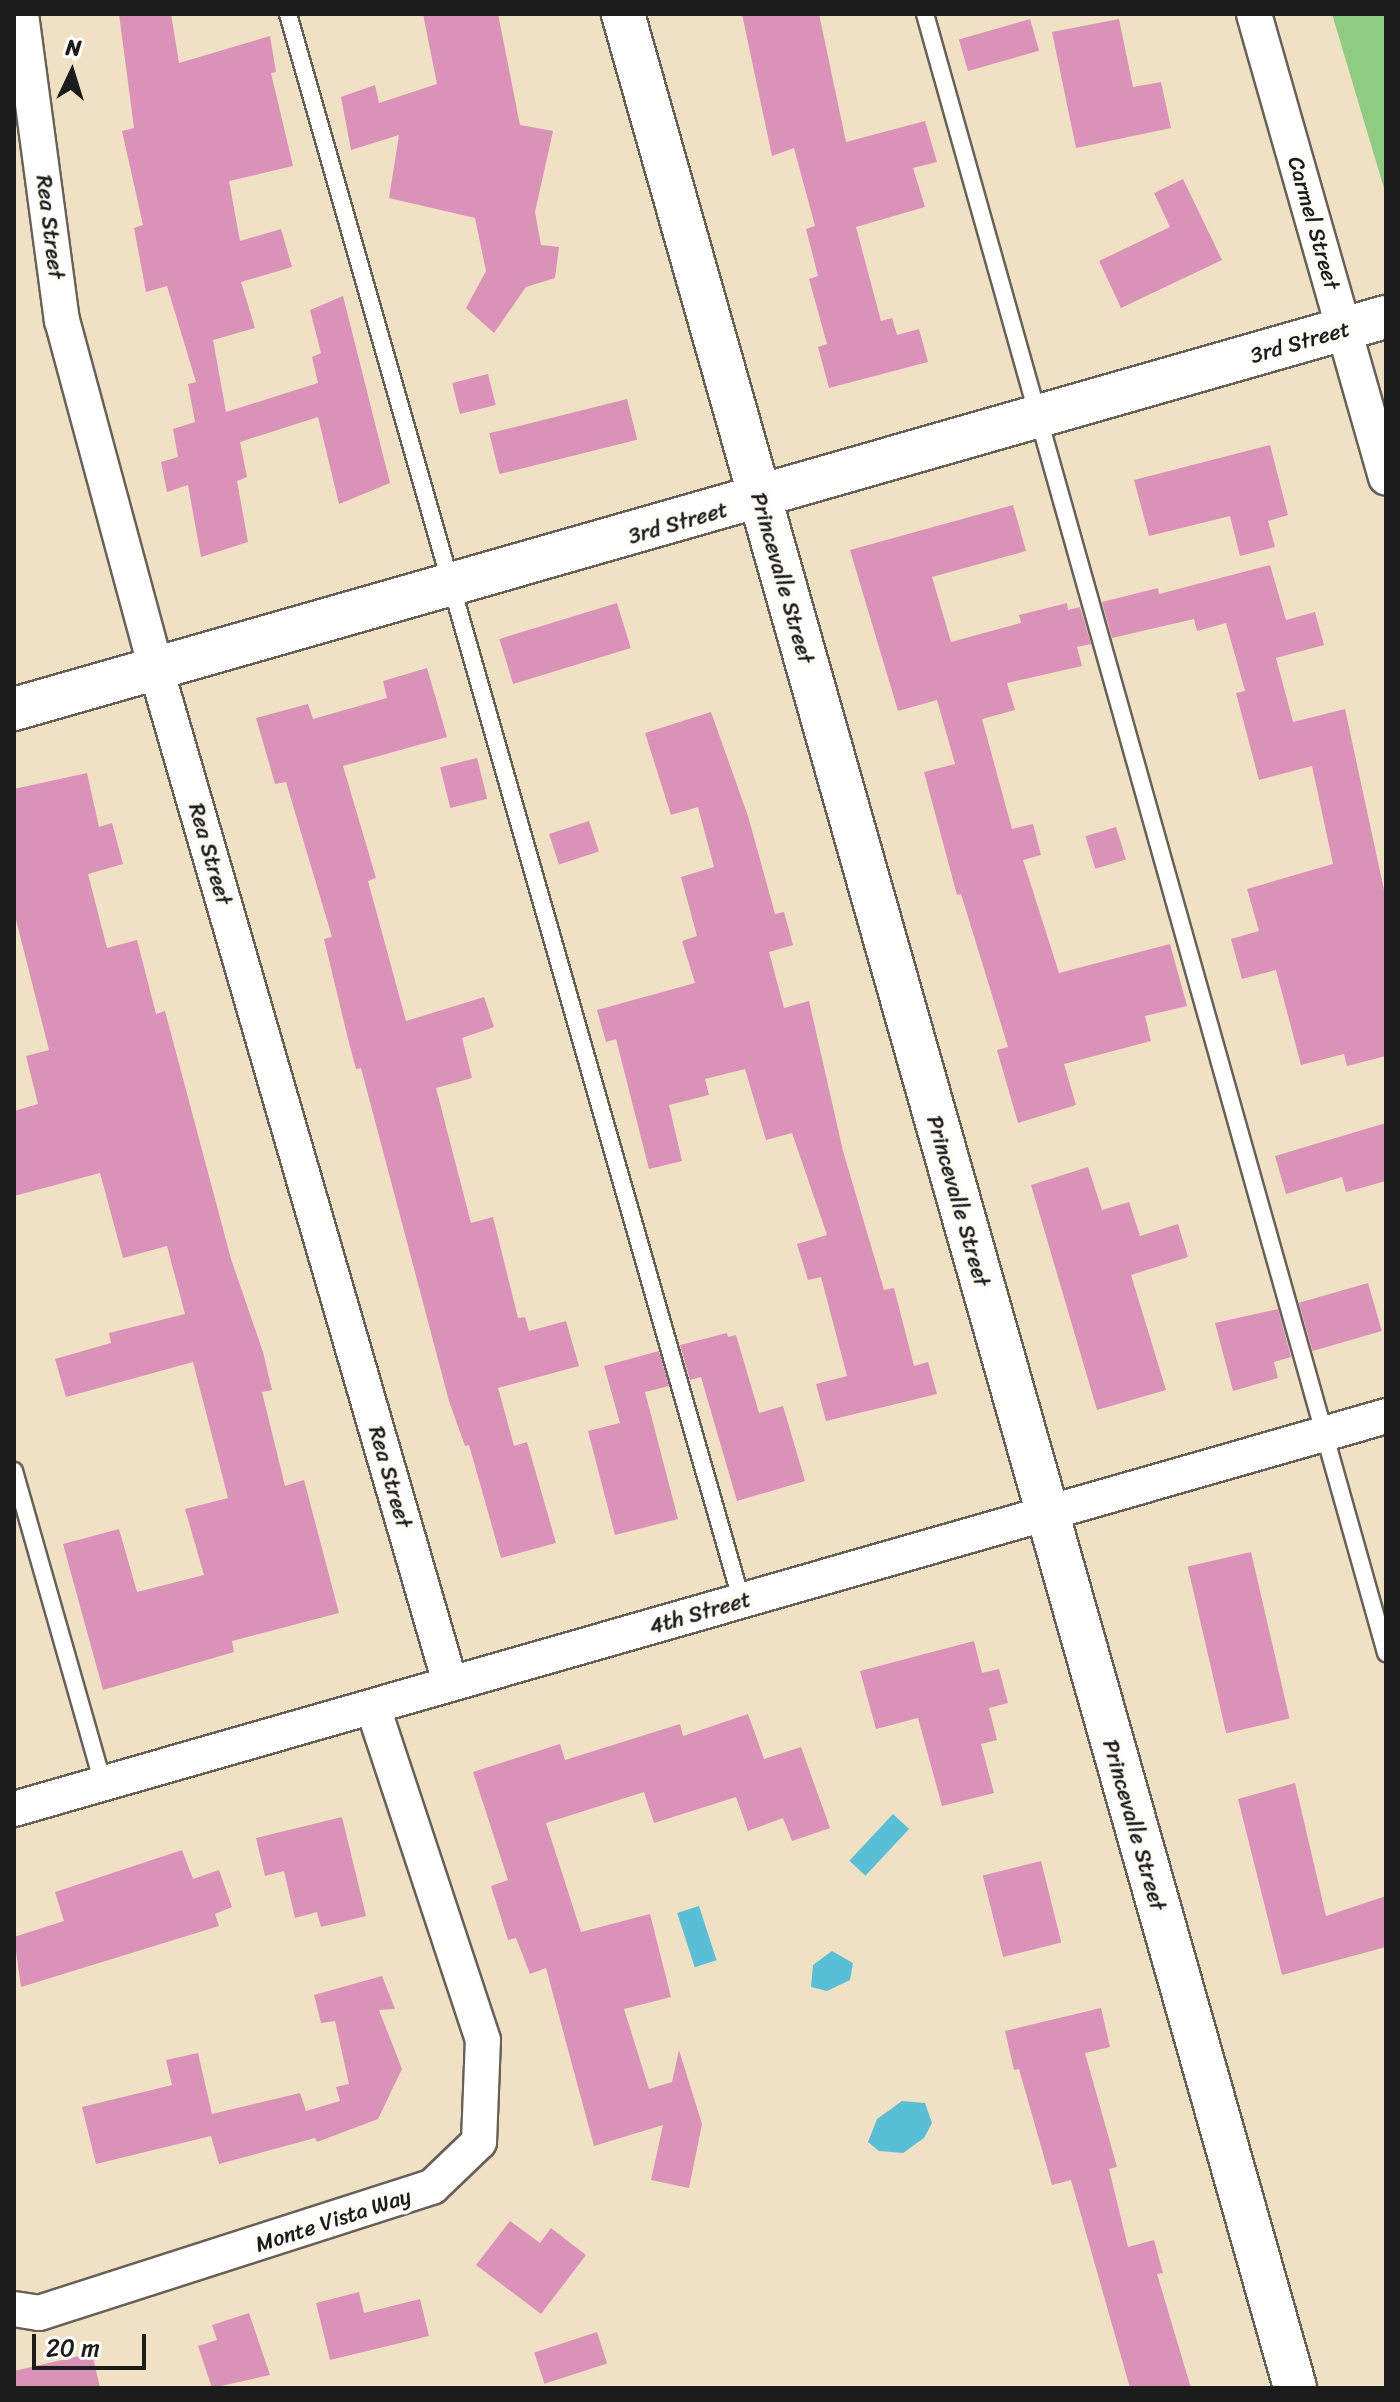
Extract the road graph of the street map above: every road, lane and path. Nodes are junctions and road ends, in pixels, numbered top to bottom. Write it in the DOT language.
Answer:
graph roads {
  1 [pos="21,14"];
  2 [pos="288,14"];
  3 [pos="623,14"];
  4 [pos="925,14"];
  5 [pos="1254,14"];
  6 [pos="1386,317"];
  7 [pos="1343,329"];
  8 [pos="1040,418"];
  9 [pos="1386,478"];
  10 [pos="760,499"];
  11 [pos="454,585"];
  12 [pos="156,669"];
  13 [pos="14,709"];
  14 [pos="1386,1416"];
  15 [pos="1322,1435"];
  16 [pos="14,1471"];
  17 [pos="1045,1512"];
  18 [pos="742,1602"];
  19 [pos="1386,1653"];
  20 [pos="450,1683"];
  21 [pos="373,1707"];
  22 [pos="104,1786"];
  23 [pos="14,1809"];
  24 [pos="14,2309"];
  25 [pos="1295,2388"];
  1 -- 12 [label="street, Rea Street"];
  2 -- 11 [label="lane"];
  3 -- 10 [label="street, Princevalle Street"];
  4 -- 8 [label="lane"];
  5 -- 7 [label="street, Carmel Street"];
  6 -- 7 [label="street, 3rd Street"];
  7 -- 8 [label="street, 3rd Street"];
  7 -- 9 [label="street, Carmel Street"];
  8 -- 10 [label="street, 3rd Street"];
  8 -- 15 [label="lane"];
  10 -- 11 [label="street, 3rd Street"];
  10 -- 17 [label="street, Princevalle Street"];
  11 -- 12 [label="street, 3rd Street"];
  11 -- 18 [label="lane"];
  12 -- 13 [label="street, 3rd Street"];
  12 -- 20 [label="street, Rea Street"];
  14 -- 15 [label="street, 4th Street"];
  15 -- 17 [label="street, 4th Street"];
  15 -- 19 [label="lane"];
  16 -- 22 [label="lane"];
  17 -- 18 [label="street, 4th Street"];
  17 -- 25 [label="street, Princevalle Street"];
  18 -- 20 [label="street, 4th Street"];
  20 -- 21 [label="street, 4th Street"];
  21 -- 22 [label="street, 4th Street"];
  21 -- 24 [label="street, Monte Vista Way"];
  22 -- 23 [label="street, 4th Street"];
}
